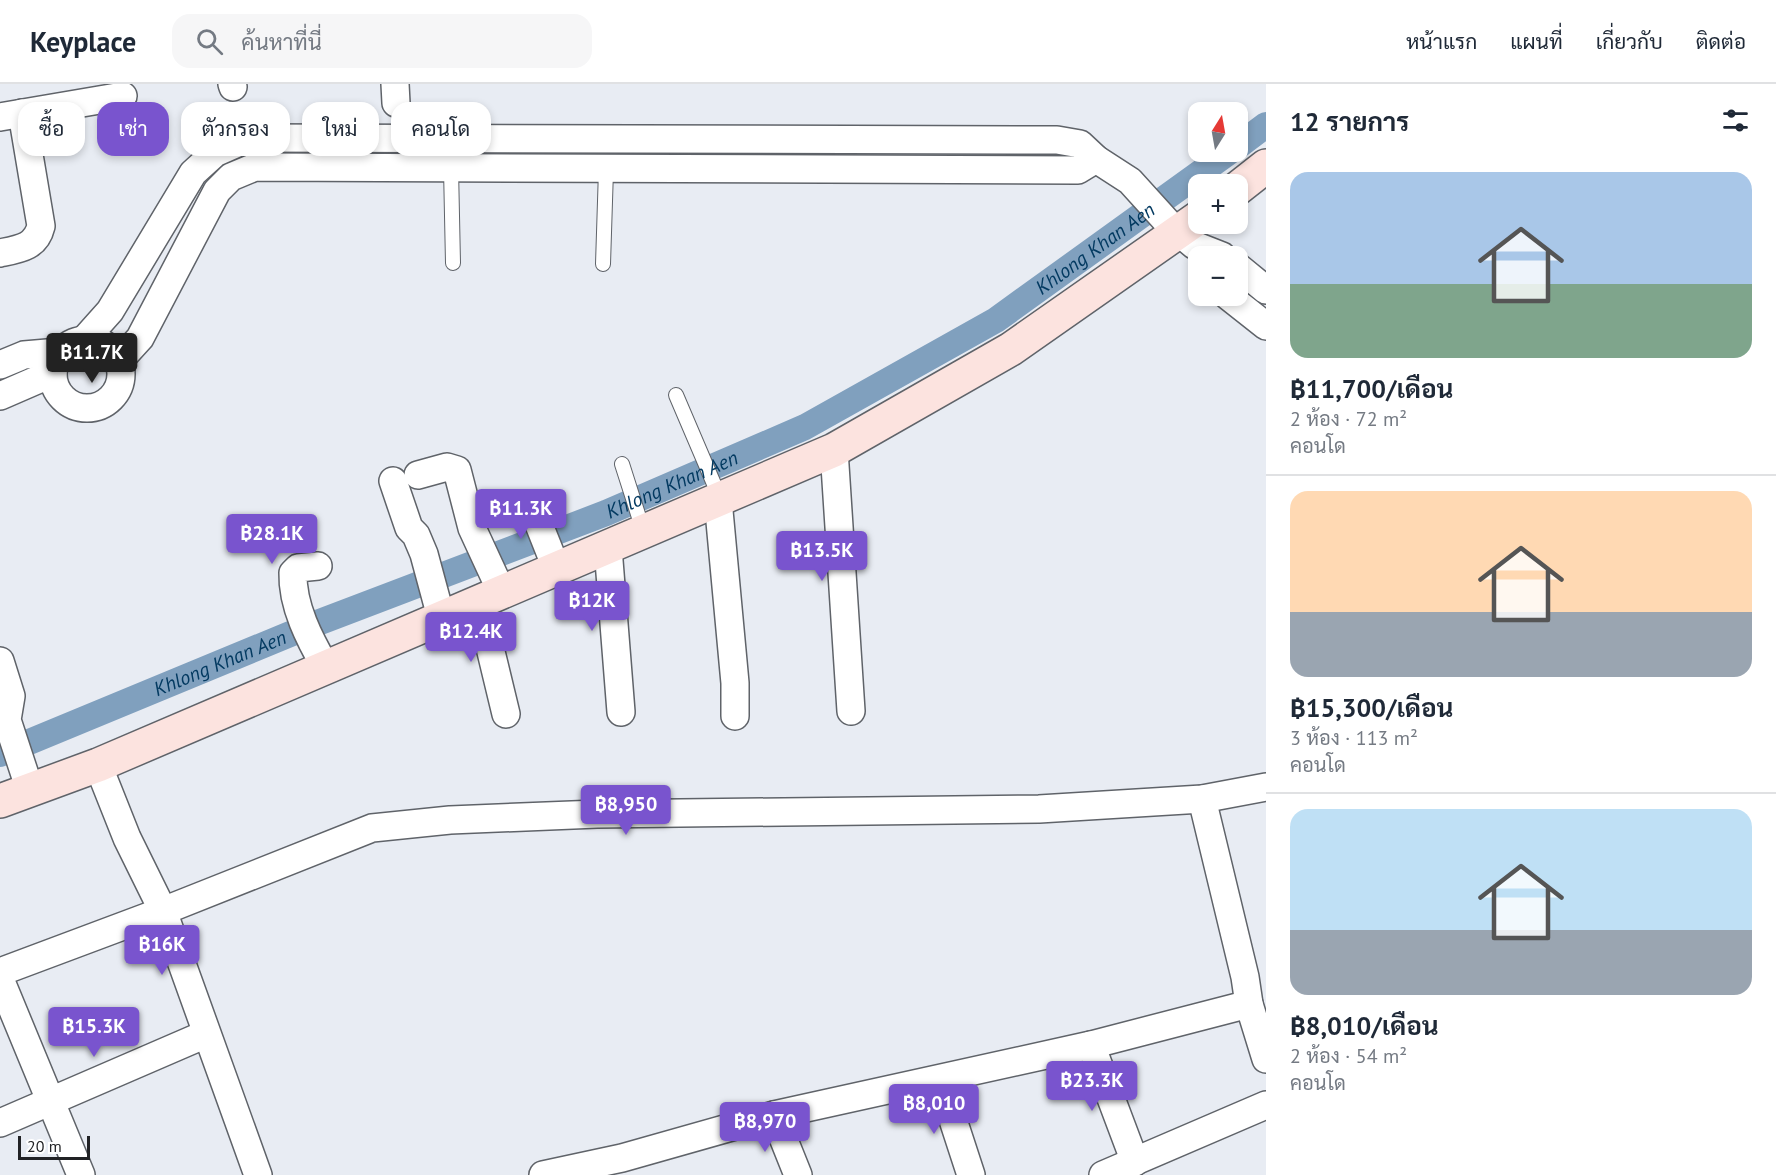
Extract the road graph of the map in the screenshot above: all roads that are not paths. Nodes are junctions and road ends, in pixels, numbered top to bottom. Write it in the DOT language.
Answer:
graph roads {
  1 [pos="123,96"];
  2 [pos="11,115"];
  3 [pos="1096,159"];
  4 [pos="1266,166"];
  5 [pos="451,168"];
  6 [pos="606,170"];
  7 [pos="1248,180"];
  8 [pos="1188,236"];
  9 [pos="1205,246"];
  10 [pos="0,253"];
  11 [pos="453,263"];
  12 [pos="603,264"];
  13 [pos="1248,275"];
  14 [pos="1266,290"];
  15 [pos="1241,306"];
  16 [pos="1266,326"];
  17 [pos="85,339"];
  18 [pos="120,361"];
  19 [pos="56,362"];
  20 [pos="0,365"];
  21 [pos="676,394"];
  22 [pos="0,396"];
  23 [pos="834,450"];
  24 [pos="624,470"];
  25 [pos="717,496"];
  26 [pos="534,512"];
  27 [pos="642,528"];
  28 [pos="608,548"];
  29 [pos="553,561"];
  30 [pos="318,566"];
  31 [pos="491,589"];
  32 [pos="437,606"];
  33 [pos="320,657"];
  34 [pos="0,660"];
  35 [pos="851,711"];
  36 [pos="621,712"];
  37 [pos="506,714"];
  38 [pos="735,716"];
  39 [pos="98,765"];
  40 [pos="1266,787"];
  41 [pos="18,788"];
  42 [pos="1202,799"];
  43 [pos="163,911"];
  44 [pos="0,972"];
  45 [pos="1256,975"];
  46 [pos="0,979"];
  47 [pos="1249,1004"];
  48 [pos="206,1035"];
  49 [pos="1092,1045"];
  50 [pos="1266,1059"];
  51 [pos="940,1080"];
  52 [pos="51,1102"];
  53 [pos="1266,1105"];
  54 [pos="774,1115"];
  55 [pos="0,1123"];
  56 [pos="1135,1162"];
  57 [pos="625,1166"];
  58 [pos="81,1175"];
  59 [pos="258,1175"];
  60 [pos="543,1175"];
  61 [pos="798,1175"];
  62 [pos="971,1175"];
  63 [pos="1103,1175"];
  1 -- 2 [label="street"];
  2 -- 10 [label="street"];
  3 -- 6 [label="street"];
  3 -- 8 [label="street"];
  3 -- 17 [label="street"];
  4 -- 7 [label="street"];
  5 -- 6 [label="street"];
  5 -- 11 [label="lane"];
  5 -- 18 [label="street"];
  6 -- 12 [label="lane"];
  8 -- 9 [label="street"];
  8 -- 23 [label="street"];
  13 -- 14 [label="street"];
  15 -- 16 [label="street"];
  17 -- 18 [label="street"];
  17 -- 19 [label="street"];
  18 -- 19 [label="street"];
  19 -- 20 [label="street"];
  19 -- 22 [label="street"];
  21 -- 25 [label="lane"];
  23 -- 25 [label="street"];
  23 -- 35 [label="street"];
  24 -- 27 [label="lane"];
  25 -- 27 [label="street"];
  25 -- 38 [label="street"];
  26 -- 29 [label="street"];
  27 -- 28 [label="street"];
  28 -- 29 [label="street"];
  28 -- 36 [label="street"];
  29 -- 31 [label="street"];
  30 -- 33 [label="street"];
  31 -- 32 [label="street"];
  31 -- 32 [label="street"];
  31 -- 37 [label="street"];
  32 -- 33 [label="street"];
  33 -- 39 [label="street"];
  34 -- 41 [label="street"];
  39 -- 41 [label="street"];
  39 -- 43 [label="street"];
  40 -- 42 [label="street"];
  42 -- 43 [label="street"];
  42 -- 45 [label="street"];
  43 -- 44 [label="street"];
  43 -- 48 [label="street"];
  45 -- 47 [label="street"];
  46 -- 52 [label="street"];
  47 -- 49 [label="street"];
  47 -- 50 [label="street"];
  48 -- 52 [label="street"];
  48 -- 59 [label="street"];
  49 -- 51 [label="street"];
  49 -- 56 [label="street"];
  51 -- 54 [label="street"];
  51 -- 62 [label="street"];
  52 -- 55 [label="street"];
  52 -- 58 [label="street"];
  53 -- 56 [label="street"];
  54 -- 57 [label="street"];
  54 -- 61 [label="street"];
  56 -- 63 [label="street"];
  57 -- 60 [label="street"];
}
